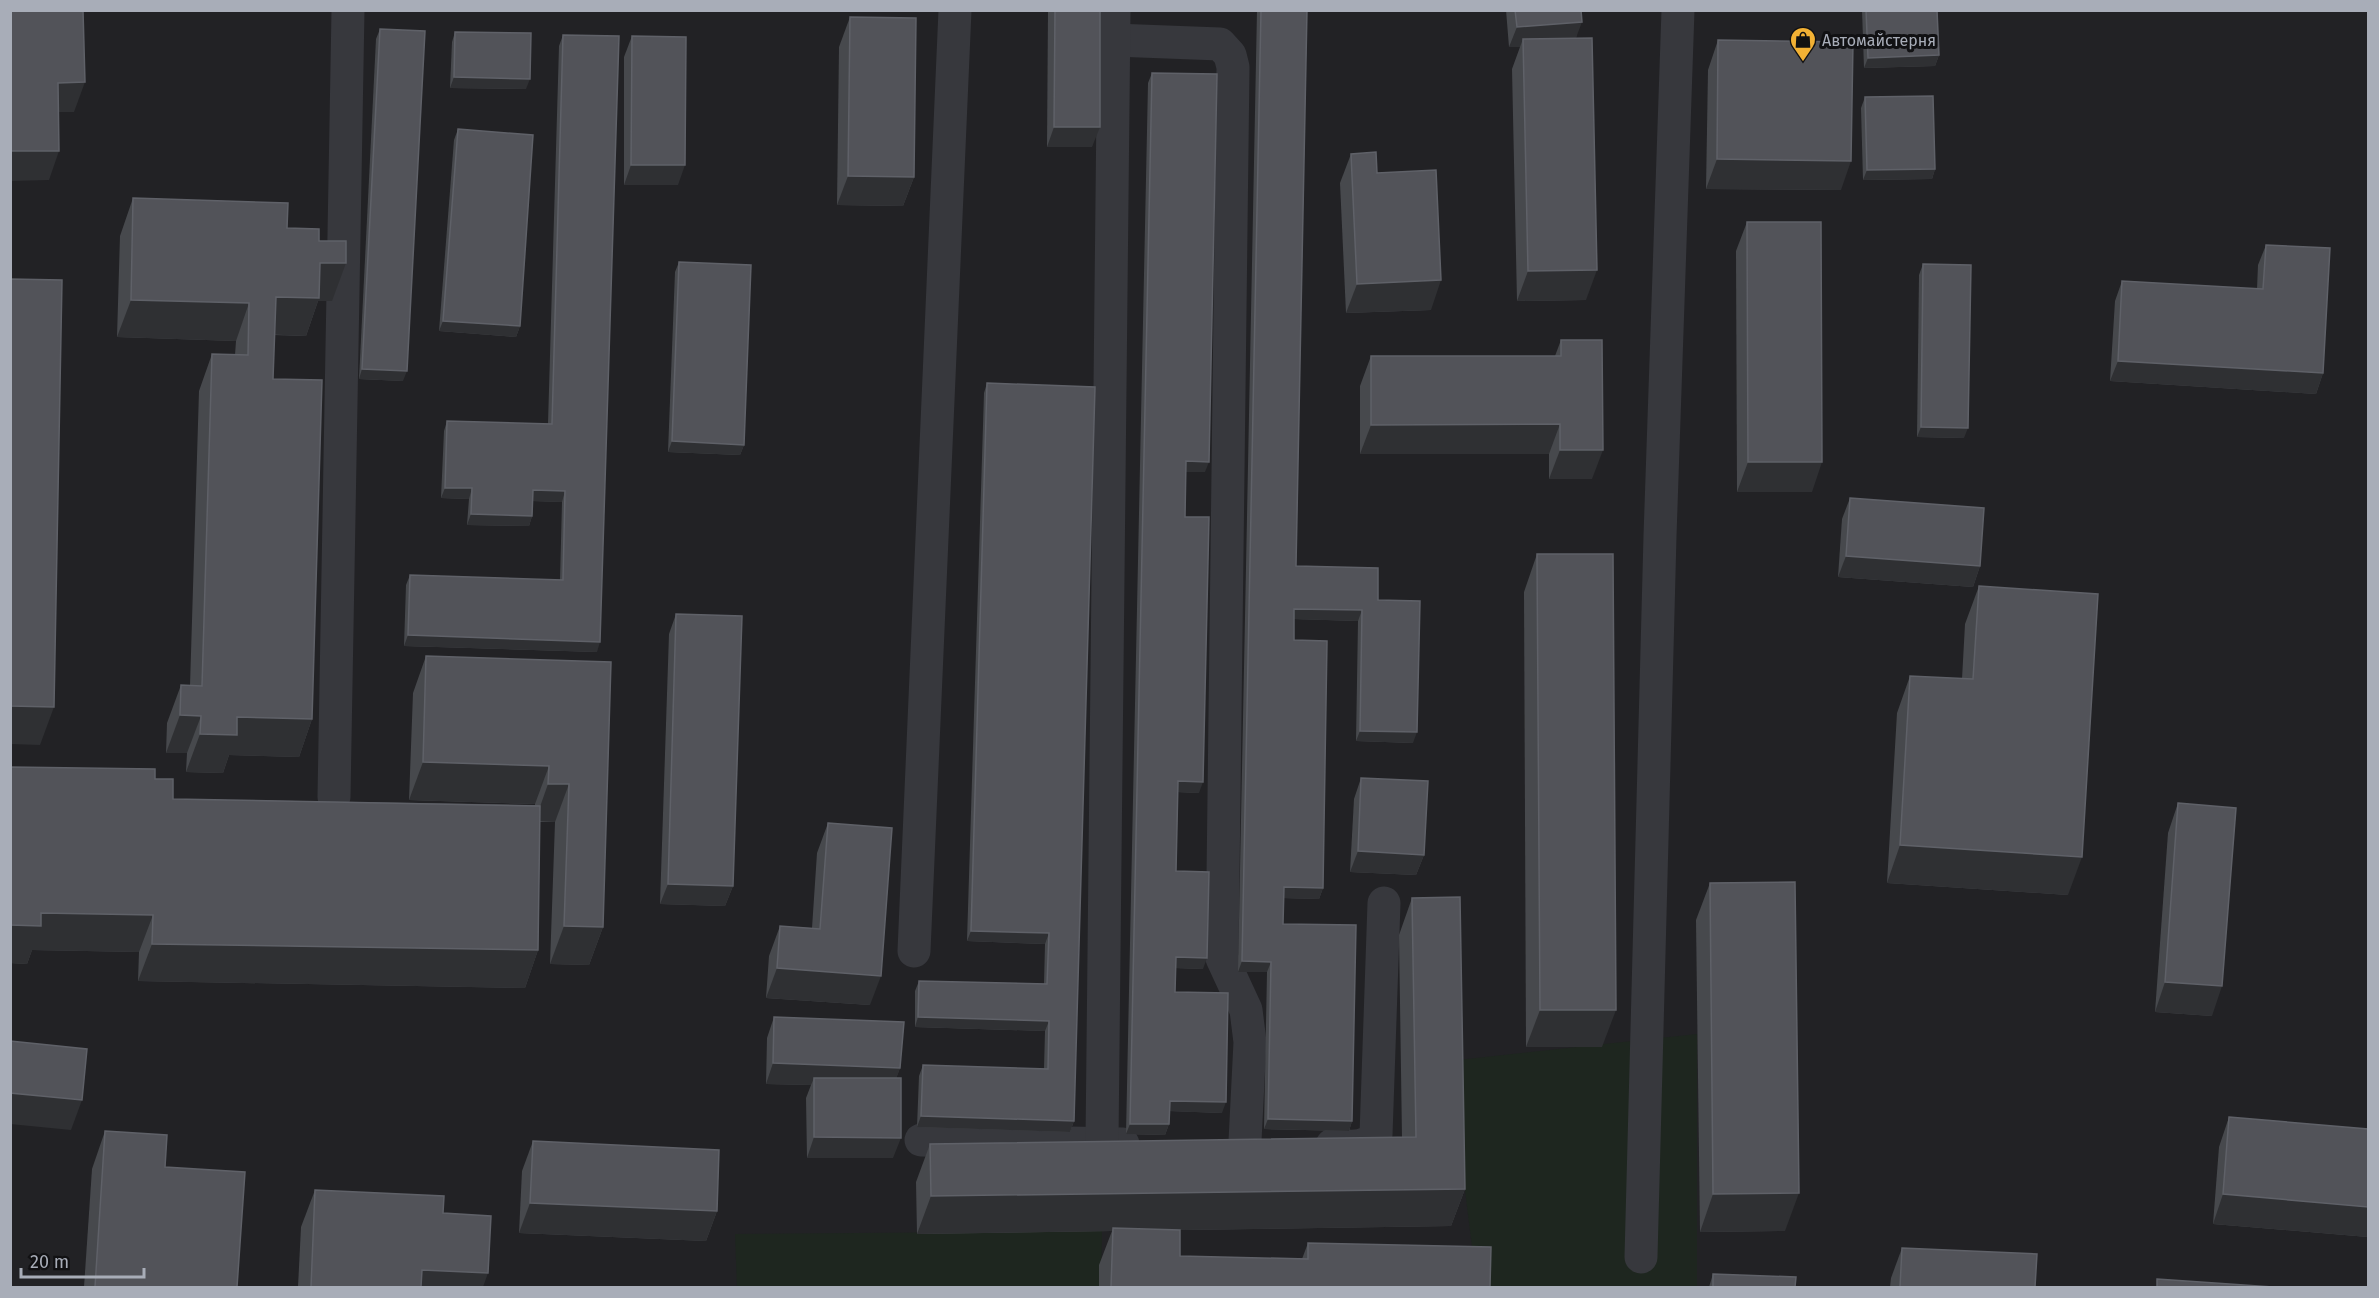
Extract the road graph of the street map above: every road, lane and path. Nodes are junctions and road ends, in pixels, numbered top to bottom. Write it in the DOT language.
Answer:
graph roads {
  1 [pos="348,10"];
  2 [pos="955,10"];
  3 [pos="1678,10"];
  4 [pos="1114,26"];
  5 [pos="334,797"];
  6 [pos="1384,903"];
  7 [pos="914,951"];
  8 [pos="921,1140"];
  9 [pos="1213,1141"];
  10 [pos="1245,1141"];
  11 [pos="1102,1143"];
  12 [pos="1148,1145"];
  13 [pos="1641,1257"];
  1 -- 5 [label="lane"];
  2 -- 7 [label="lane"];
  3 -- 13 [label="lane"];
  4 -- 10 [label="lane"];
  4 -- 11 [label="lane"];
  6 -- 10 [label="lane"];
  8 -- 11 [label="lane"];
  9 -- 10 [label="lane"];
  11 -- 12 [label="lane"];
}
